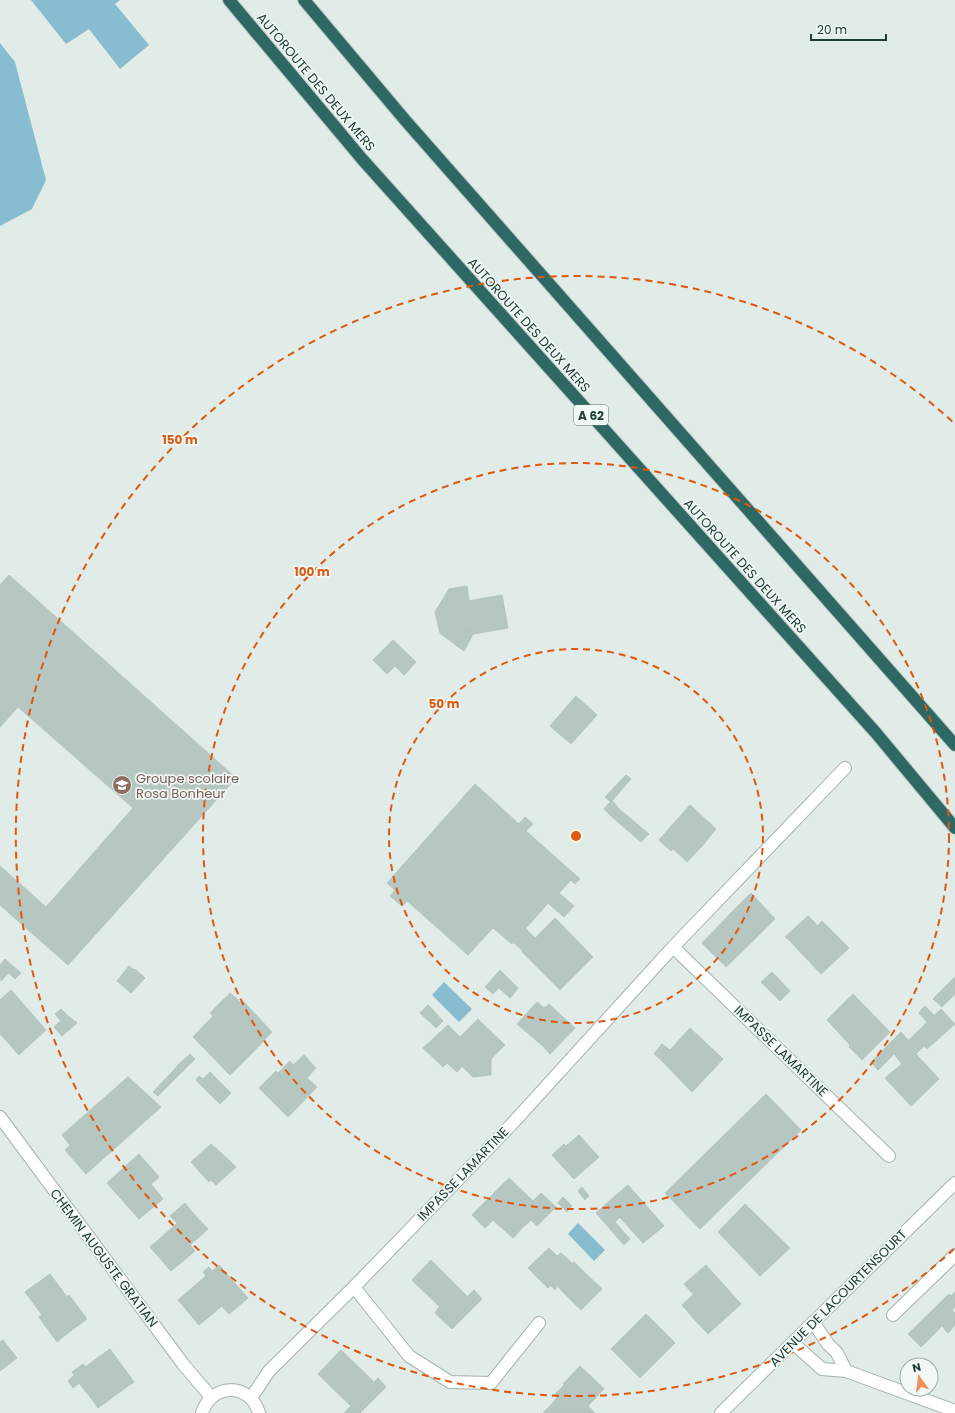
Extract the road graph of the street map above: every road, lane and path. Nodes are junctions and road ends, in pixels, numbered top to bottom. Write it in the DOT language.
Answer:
graph roads {
  1 [pos="229,0"];
  2 [pos="304,0"];
  3 [pos="955,745"];
  4 [pos="845,768"];
  5 [pos="955,828"];
  6 [pos="673,947"];
  7 [pos="0,1117"];
  8 [pos="889,1156"];
  9 [pos="955,1183"];
  10 [pos="955,1255"];
  11 [pos="354,1287"];
  12 [pos="893,1315"];
  13 [pos="813,1322"];
  14 [pos="539,1323"];
  15 [pos="793,1343"];
  16 [pos="846,1371"];
  17 [pos="211,1397"];
  18 [pos="251,1398"];
  19 [pos="955,1411"];
  20 [pos="202,1413"];
  21 [pos="259,1413"];
  22 [pos="721,1413"];
  1 -- 5 [label="highway, AUTOROUTE DES DEUX MERS / A 62"];
  2 -- 3 [label="highway"];
  4 -- 6 [label="street, IMPASSE LAMARTINE"];
  6 -- 8 [label="street, IMPASSE LAMARTINE"];
  6 -- 11 [label="street, IMPASSE LAMARTINE"];
  7 -- 17 [label="street, CHEMIN AUGUSTE GRATIAN"];
  9 -- 13 [label="street, AVENUE DE LACOURTENSOURT"];
  10 -- 12 [label="street"];
  11 -- 14 [label="street"];
  11 -- 18 [label="street, IMPASSE LAMARTINE"];
  13 -- 15 [label="street, AVENUE DE LACOURTENSOURT"];
  13 -- 16 [label="street"];
  15 -- 16 [label="street"];
  15 -- 22 [label="street, AVENUE DE LACOURTENSOURT"];
  16 -- 19 [label="street"];
  17 -- 18 [label="street"];
  17 -- 20 [label="street"];
  18 -- 21 [label="street"];
}
